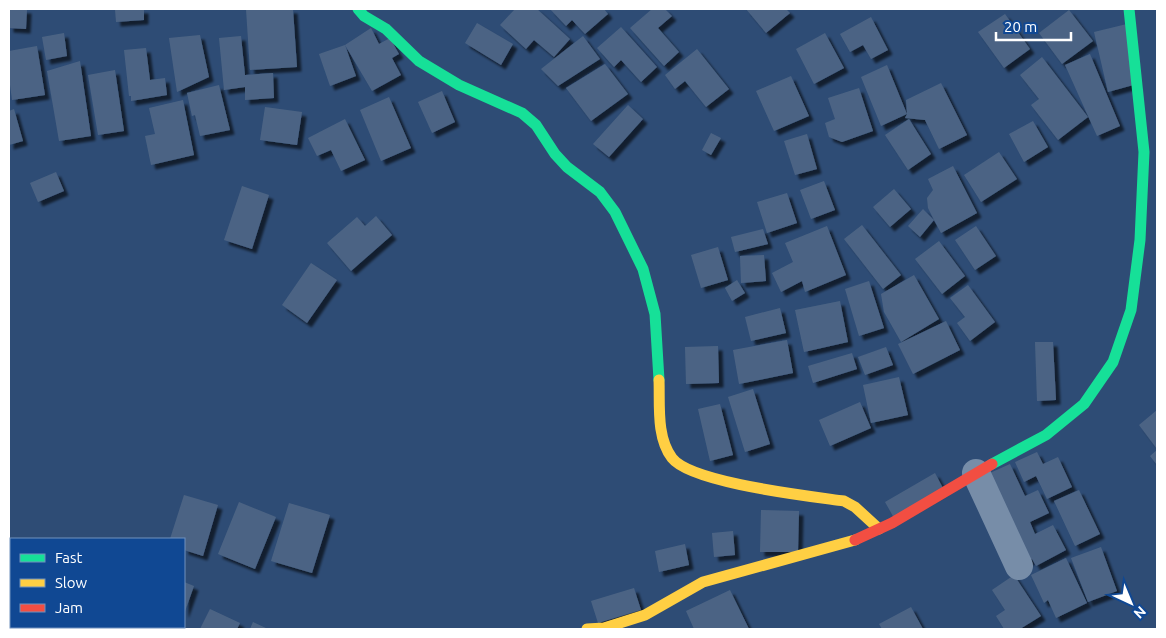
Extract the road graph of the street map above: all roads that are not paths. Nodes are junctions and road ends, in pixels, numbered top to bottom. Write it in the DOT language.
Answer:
graph roads {
  1 [pos="358,9"];
  2 [pos="1129,9"];
  3 [pos="976,474"];
  4 [pos="879,529"];
  5 [pos="1019,566"];
  6 [pos="587,629"];
  1 -- 4 [label="street"];
  2 -- 3 [label="street"];
  3 -- 4 [label="street"];
  3 -- 5 [label="street"];
  4 -- 6 [label="street"];
}
